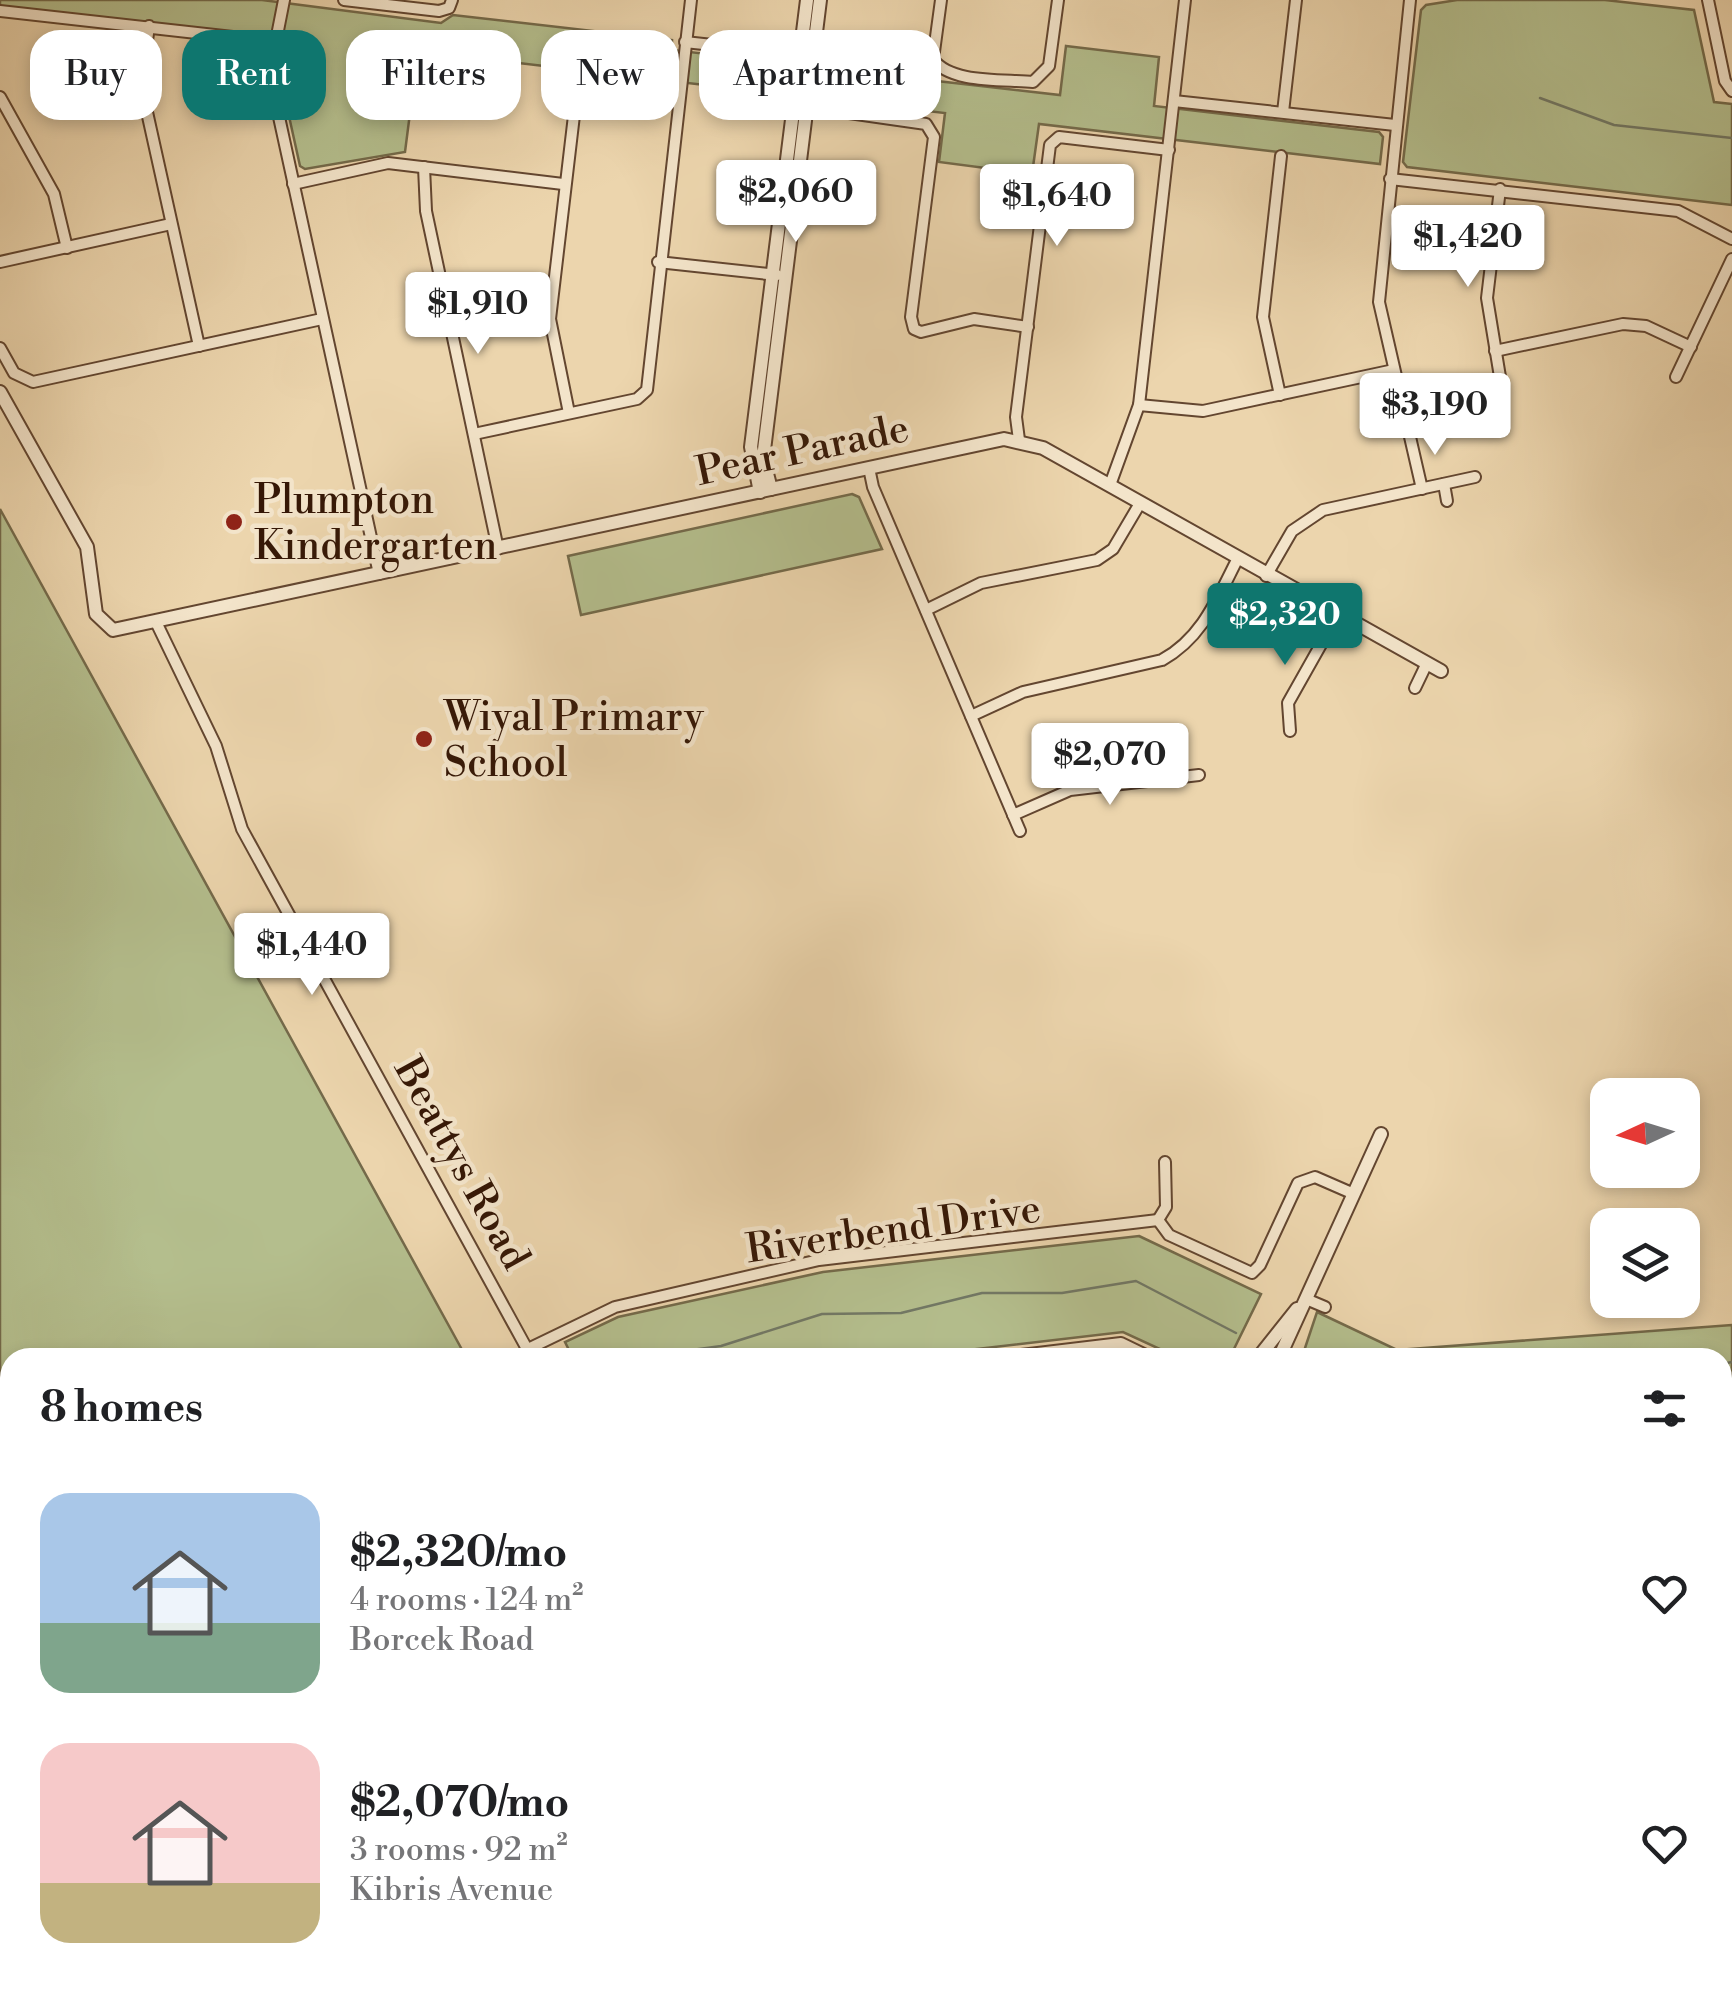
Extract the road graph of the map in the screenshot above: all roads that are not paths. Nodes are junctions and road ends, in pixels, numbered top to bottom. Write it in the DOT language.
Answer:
graph roads {
  1 [pos="284,0"];
  2 [pos="344,0"];
  3 [pos="690,0"];
  4 [pos="807,0"];
  5 [pos="820,0"];
  6 [pos="941,0"];
  7 [pos="1058,0"];
  8 [pos="1186,0"];
  9 [pos="1296,0"];
  10 [pos="1410,0"];
  11 [pos="1708,0"];
  12 [pos="451,4"];
  13 [pos="0,12"];
  14 [pos="149,26"];
  15 [pos="182,30"];
  16 [pos="279,30"];
  17 [pos="805,30"];
  18 [pos="815,30"];
  19 [pos="685,42"];
  20 [pos="699,44"];
  21 [pos="679,86"];
  22 [pos="1732,90"];
  23 [pos="0,97"];
  24 [pos="1174,102"];
  25 [pos="1284,112"];
  26 [pos="279,120"];
  27 [pos="572,120"];
  28 [pos="675,120"];
  29 [pos="799,120"];
  30 [pos="908,120"];
  31 [pos="1395,125"];
  32 [pos="1169,150"];
  33 [pos="1281,156"];
  34 [pos="424,167"];
  35 [pos="1390,179"];
  36 [pos="293,184"];
  37 [pos="563,184"];
  38 [pos="1500,189"];
  39 [pos="171,224"];
  40 [pos="1732,239"];
  41 [pos="66,248"];
  42 [pos="1732,260"];
  43 [pos="0,262"];
  44 [pos="658,262"];
  45 [pos="777,275"];
  46 [pos="322,319"];
  47 [pos="1028,326"];
  48 [pos="199,346"];
  49 [pos="0,348"];
  50 [pos="1690,348"];
  51 [pos="1495,351"];
  52 [pos="1394,370"];
  53 [pos="1676,377"];
  54 [pos="1502,389"];
  55 [pos="0,392"];
  56 [pos="1280,395"];
  57 [pos="1138,405"];
  58 [pos="569,413"];
  59 [pos="474,434"];
  60 [pos="1019,440"];
  61 [pos="869,468"];
  62 [pos="1474,477"];
  63 [pos="1444,484"];
  64 [pos="1110,485"];
  65 [pos="1422,489"];
  66 [pos="765,491"];
  67 [pos="1448,501"];
  68 [pos="1140,505"];
  69 [pos="498,549"];
  70 [pos="1237,560"];
  71 [pos="378,574"];
  72 [pos="1266,576"];
  73 [pos="926,610"];
  74 [pos="1338,616"];
  75 [pos="156,622"];
  76 [pos="1427,664"];
  77 [pos="1441,670"];
  78 [pos="1415,688"];
  79 [pos="971,716"];
  80 [pos="1290,731"];
  81 [pos="1200,775"];
  82 [pos="1013,815"];
  83 [pos="1020,831"];
  84 [pos="1381,1134"];
  85 [pos="1165,1162"];
  86 [pos="1354,1194"];
  87 [pos="1158,1220"];
  88 [pos="1306,1299"];
  89 [pos="1326,1307"];
  90 [pos="527,1348"];
  91 [pos="539,1348"];
  92 [pos="1079,1348"];
  93 [pos="1131,1348"];
  94 [pos="1266,1348"];
  95 [pos="1284,1348"];
  1 -- 16 [label="street"];
  2 -- 12 [label="street"];
  3 -- 19 [label="street"];
  4 -- 17 [label="street"];
  5 -- 18 [label="street"];
  6 -- 7 [label="street"];
  8 -- 24 [label="street"];
  9 -- 25 [label="street"];
  10 -- 31 [label="street"];
  11 -- 22 [label="street"];
  13 -- 14 [label="street"];
  14 -- 15 [label="street"];
  14 -- 39 [label="street"];
  19 -- 20 [label="street"];
  19 -- 21 [label="street"];
  23 -- 41 [label="street"];
  24 -- 25 [label="street"];
  24 -- 32 [label="street"];
  25 -- 31 [label="street"];
  26 -- 36 [label="street"];
  27 -- 37 [label="street"];
  28 -- 44 [label="street"];
  29 -- 45 [label="street"];
  30 -- 47 [label="street"];
  31 -- 35 [label="street"];
  32 -- 47 [label="street"];
  32 -- 57 [label="street"];
  33 -- 56 [label="street"];
  34 -- 36 [label="street"];
  34 -- 37 [label="street"];
  34 -- 59 [label="street"];
  35 -- 38 [label="street"];
  35 -- 52 [label="street"];
  36 -- 46 [label="street"];
  37 -- 58 [label="street"];
  38 -- 40 [label="street"];
  38 -- 51 [label="street"];
  39 -- 41 [label="street"];
  39 -- 48 [label="street"];
  41 -- 43 [label="street"];
  42 -- 50 [label="street"];
  44 -- 45 [label="street"];
  44 -- 58 [label="street"];
  45 -- 66 [label="street"];
  46 -- 48 [label="street"];
  46 -- 71 [label="street"];
  47 -- 60 [label="street"];
  48 -- 49 [label="street"];
  50 -- 51 [label="street"];
  50 -- 53 [label="street"];
  51 -- 54 [label="street"];
  52 -- 56 [label="street"];
  52 -- 65 [label="street"];
  55 -- 75 [label="street, Pear Parade"];
  56 -- 57 [label="street"];
  57 -- 64 [label="street"];
  58 -- 59 [label="street"];
  59 -- 69 [label="street"];
  60 -- 61 [label="street, Pear Parade"];
  60 -- 64 [label="street"];
  61 -- 66 [label="street, Pear Parade"];
  61 -- 73 [label="street"];
  62 -- 63 [label="street"];
  63 -- 65 [label="street"];
  63 -- 67 [label="street"];
  64 -- 68 [label="street"];
  65 -- 72 [label="street"];
  66 -- 69 [label="street, Pear Parade"];
  68 -- 70 [label="street"];
  68 -- 73 [label="street"];
  69 -- 71 [label="street, Pear Parade"];
  70 -- 72 [label="street"];
  70 -- 79 [label="street"];
  71 -- 75 [label="street, Pear Parade"];
  72 -- 74 [label="street"];
  73 -- 79 [label="street"];
  74 -- 76 [label="street"];
  74 -- 80 [label="street"];
  75 -- 90 [label="street, Beattys Road"];
  76 -- 77 [label="street"];
  76 -- 78 [label="street"];
  79 -- 82 [label="street"];
  81 -- 82 [label="street"];
  82 -- 83 [label="street"];
  84 -- 86 [label="street"];
  85 -- 87 [label="street"];
  86 -- 87 [label="street"];
  86 -- 88 [label="street"];
  87 -- 91 [label="street, Riverbend Drive"];
  88 -- 89 [label="street"];
  88 -- 94 [label="street"];
  88 -- 95 [label="street"];
  92 -- 93 [label="street"];
}
